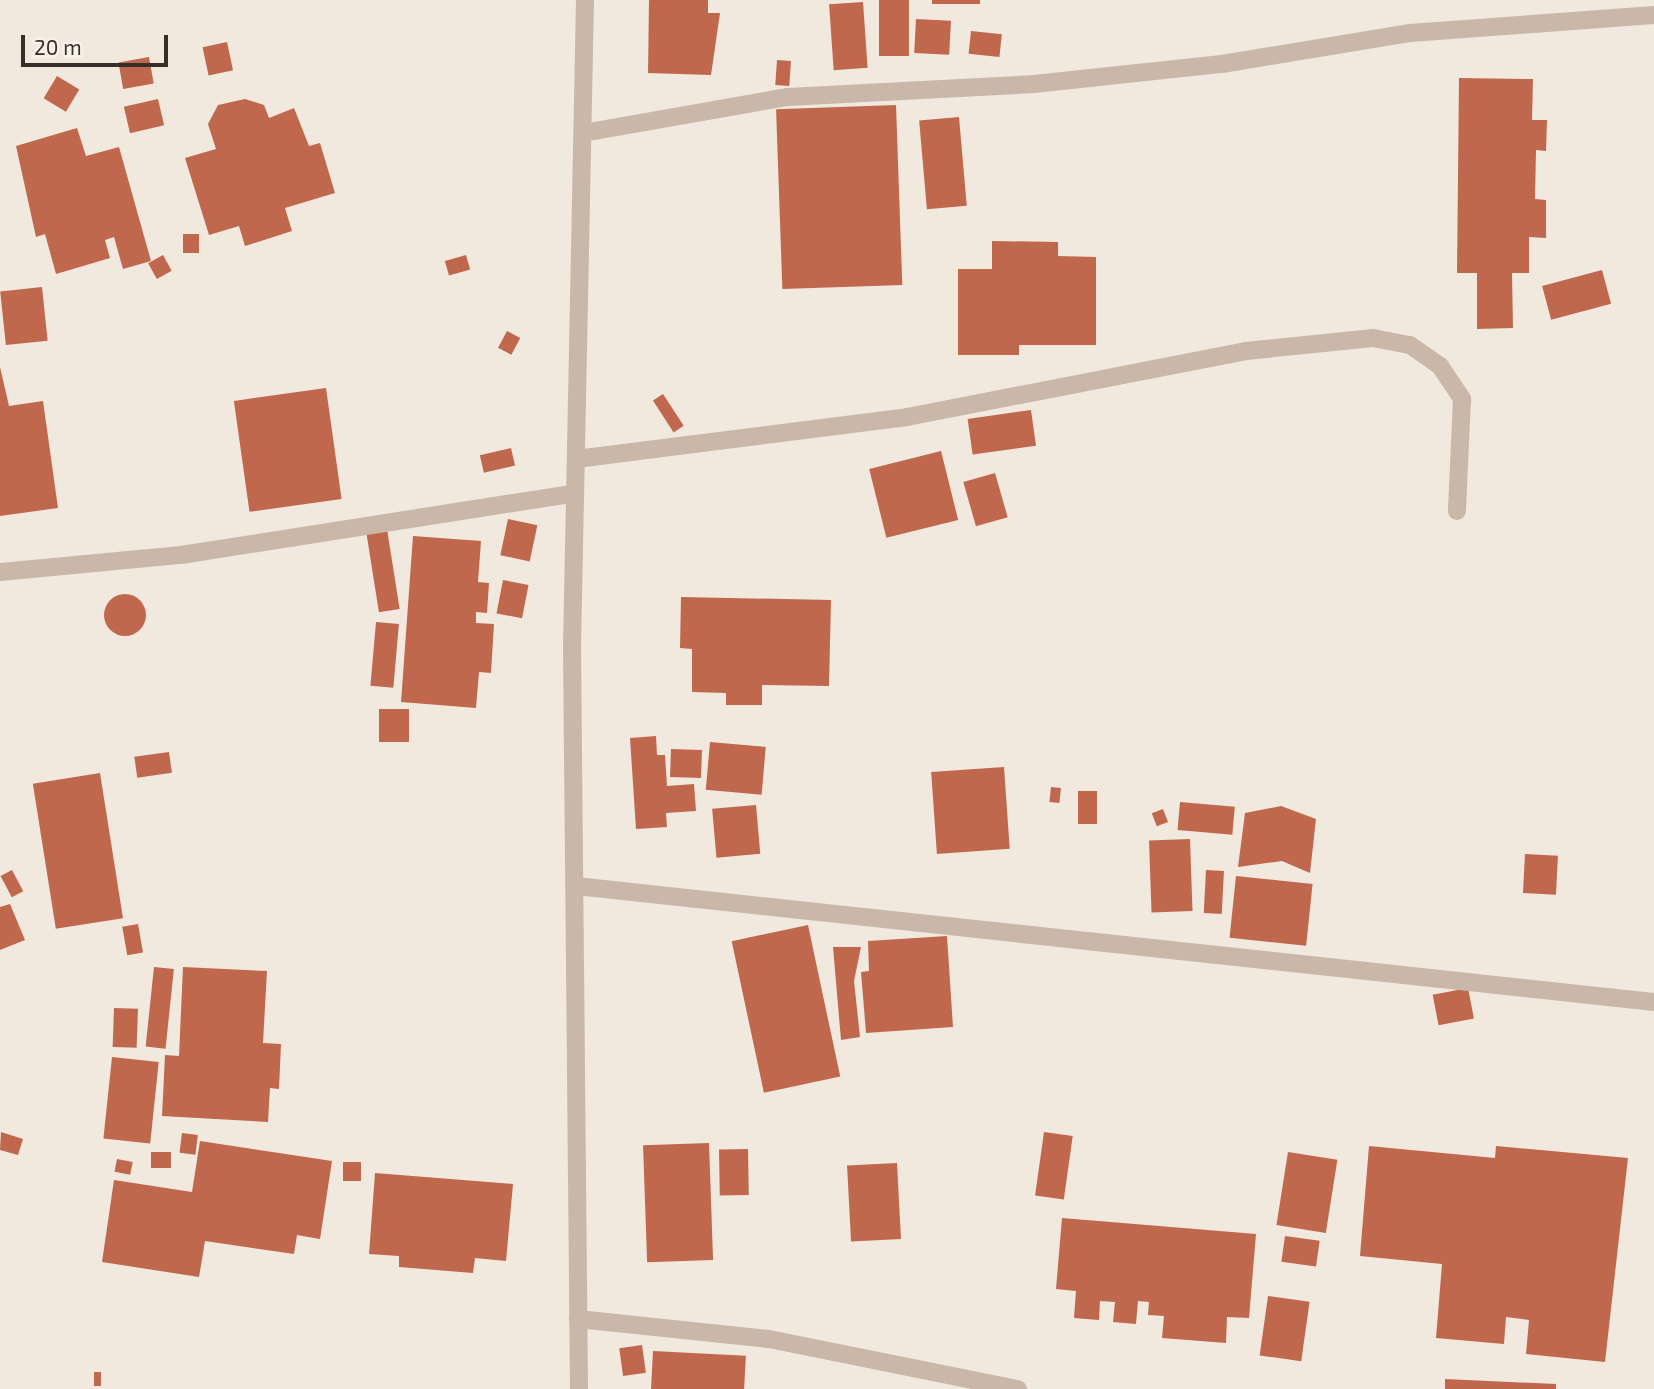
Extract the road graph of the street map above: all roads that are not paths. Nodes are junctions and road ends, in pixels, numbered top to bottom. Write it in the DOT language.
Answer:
graph roads {
  1 [pos="585,0"];
  2 [pos="1654,15"];
  3 [pos="583,132"];
  4 [pos="576,459"];
  5 [pos="575,493"];
  6 [pos="1457,511"];
  7 [pos="0,572"];
  8 [pos="576,886"];
  9 [pos="1654,1002"];
  10 [pos="578,1319"];
  11 [pos="579,1389"];
  12 [pos="1018,1389"];
  1 -- 3 [label="street"];
  2 -- 3 [label="street"];
  3 -- 4 [label="street"];
  4 -- 5 [label="street"];
  4 -- 6 [label="street"];
  5 -- 7 [label="street"];
  5 -- 8 [label="street"];
  8 -- 9 [label="street"];
  8 -- 10 [label="street"];
  10 -- 11 [label="street"];
  10 -- 12 [label="street"];
}
